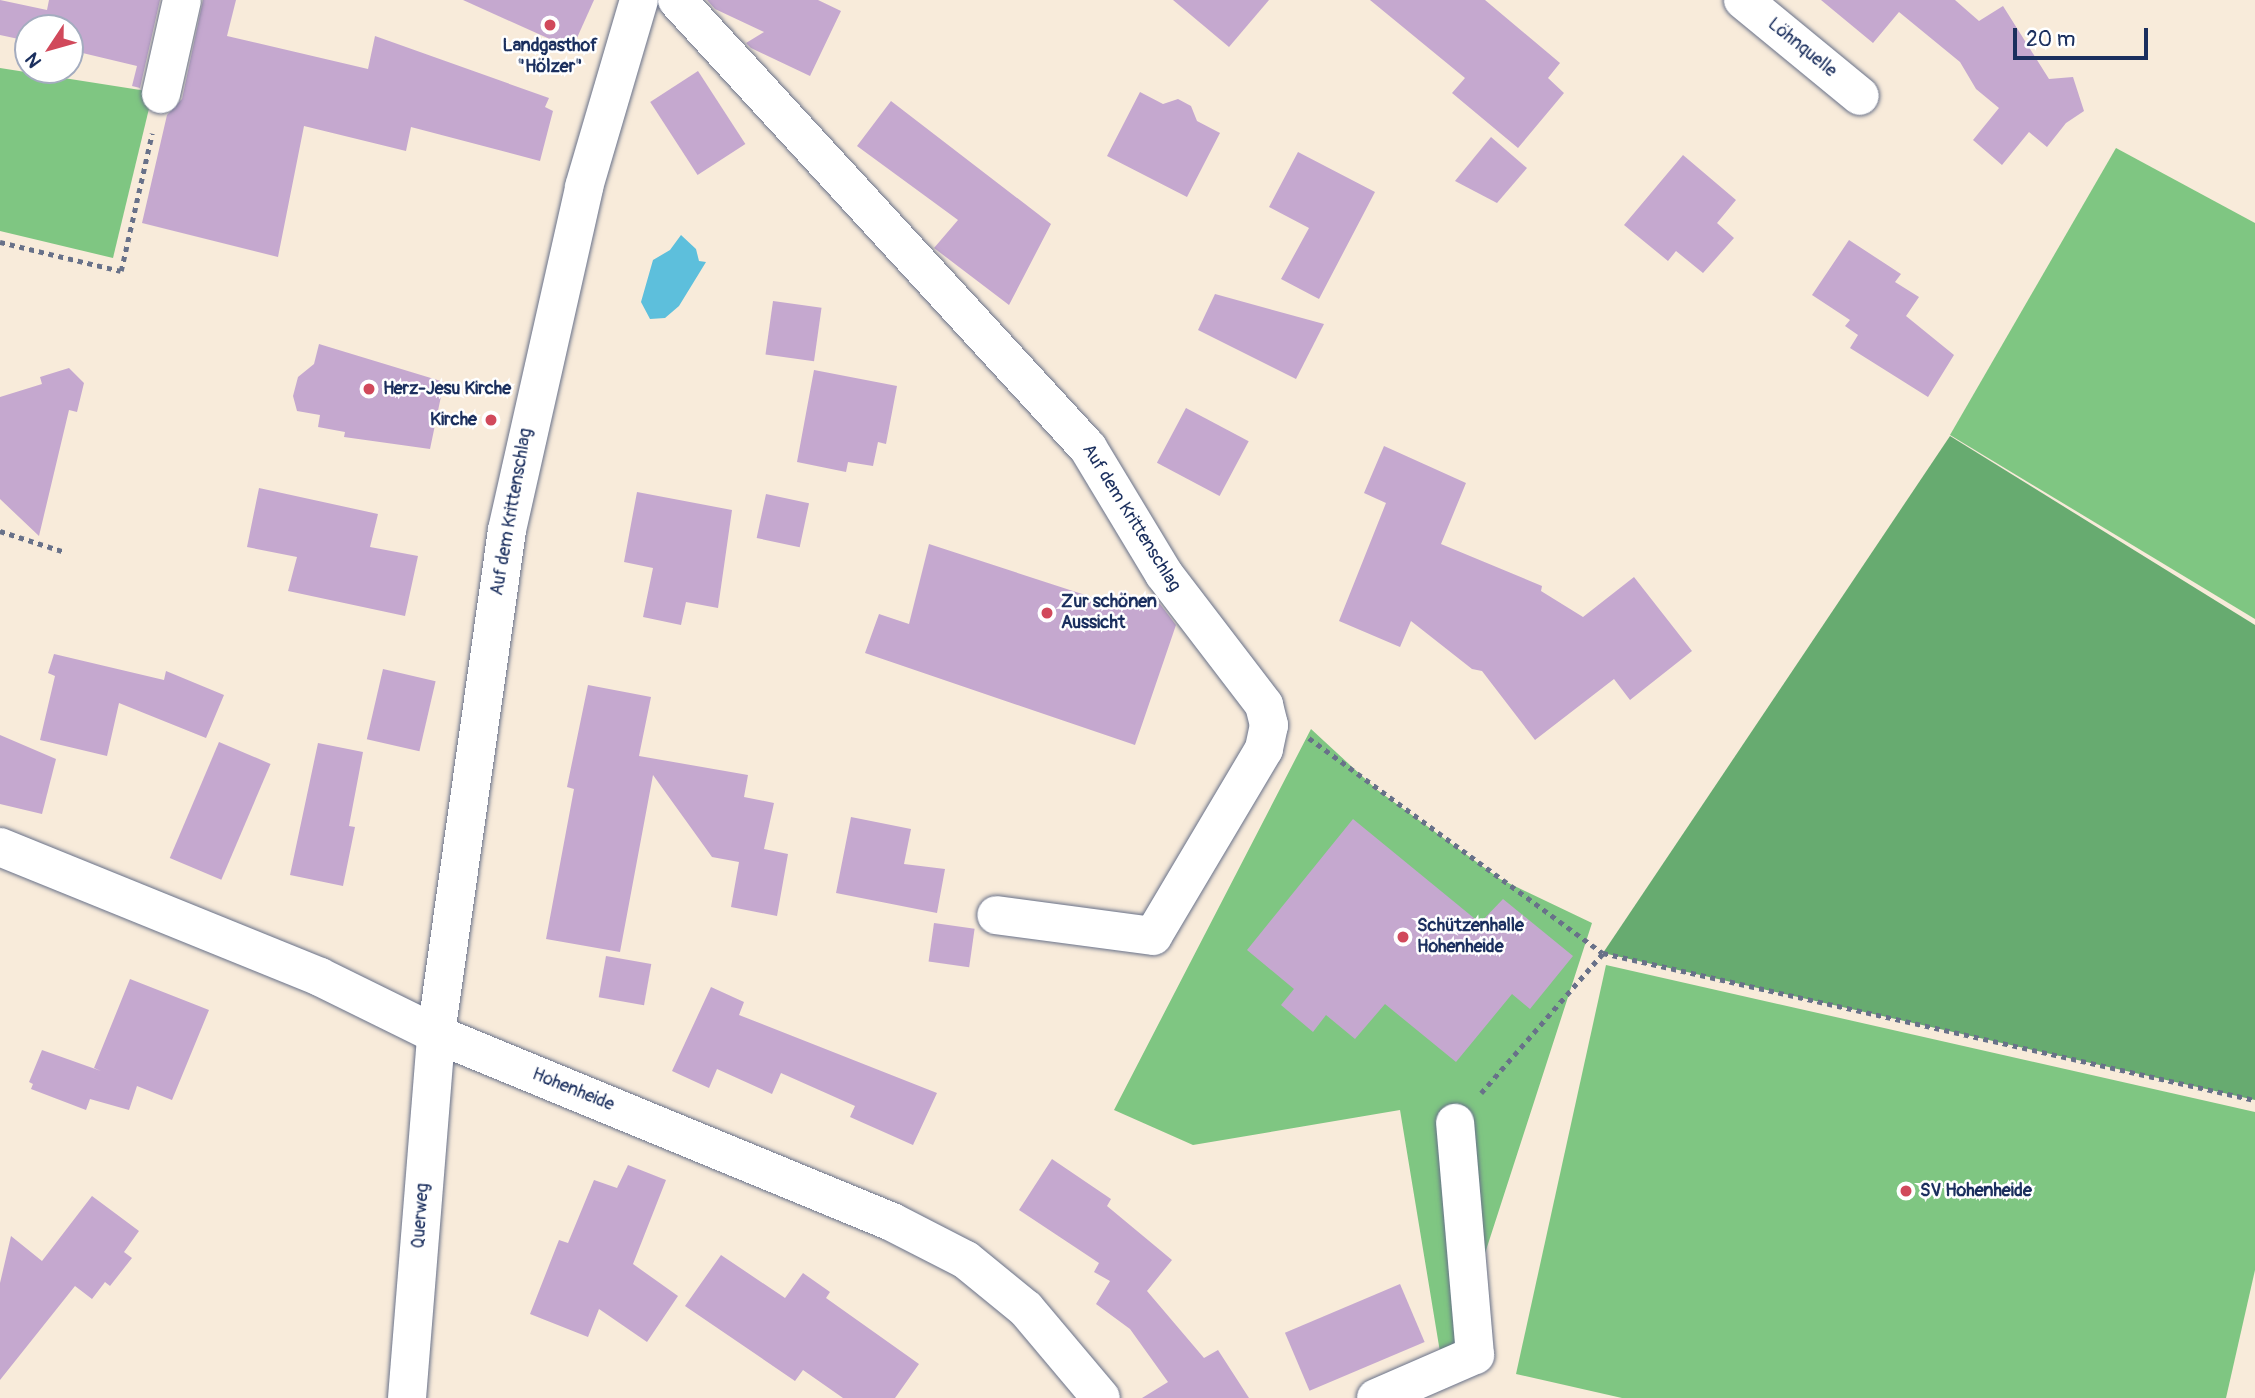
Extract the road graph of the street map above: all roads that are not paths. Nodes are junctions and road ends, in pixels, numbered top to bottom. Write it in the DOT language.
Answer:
graph roads {
  1 [pos="182,0"];
  2 [pos="639,0"];
  3 [pos="677,0"];
  4 [pos="1743,0"];
  5 [pos="161,94"];
  6 [pos="1860,96"];
  7 [pos="0,847"];
  8 [pos="996,915"];
  9 [pos="436,1034"];
  10 [pos="1455,1123"];
  11 [pos="407,1398"];
  12 [pos="1101,1398"];
  13 [pos="1376,1398"];
  1 -- 5 [label="street"];
  2 -- 9 [label="street, Auf dem Krittenschlag"];
  3 -- 8 [label="street, Auf dem Krittenschlag"];
  4 -- 6 [label="street, Löhnquelle"];
  7 -- 9 [label="street, Hohenheide"];
  9 -- 11 [label="street, Querweg"];
  9 -- 12 [label="street, Hohenheide"];
  10 -- 13 [label="street"];
}
